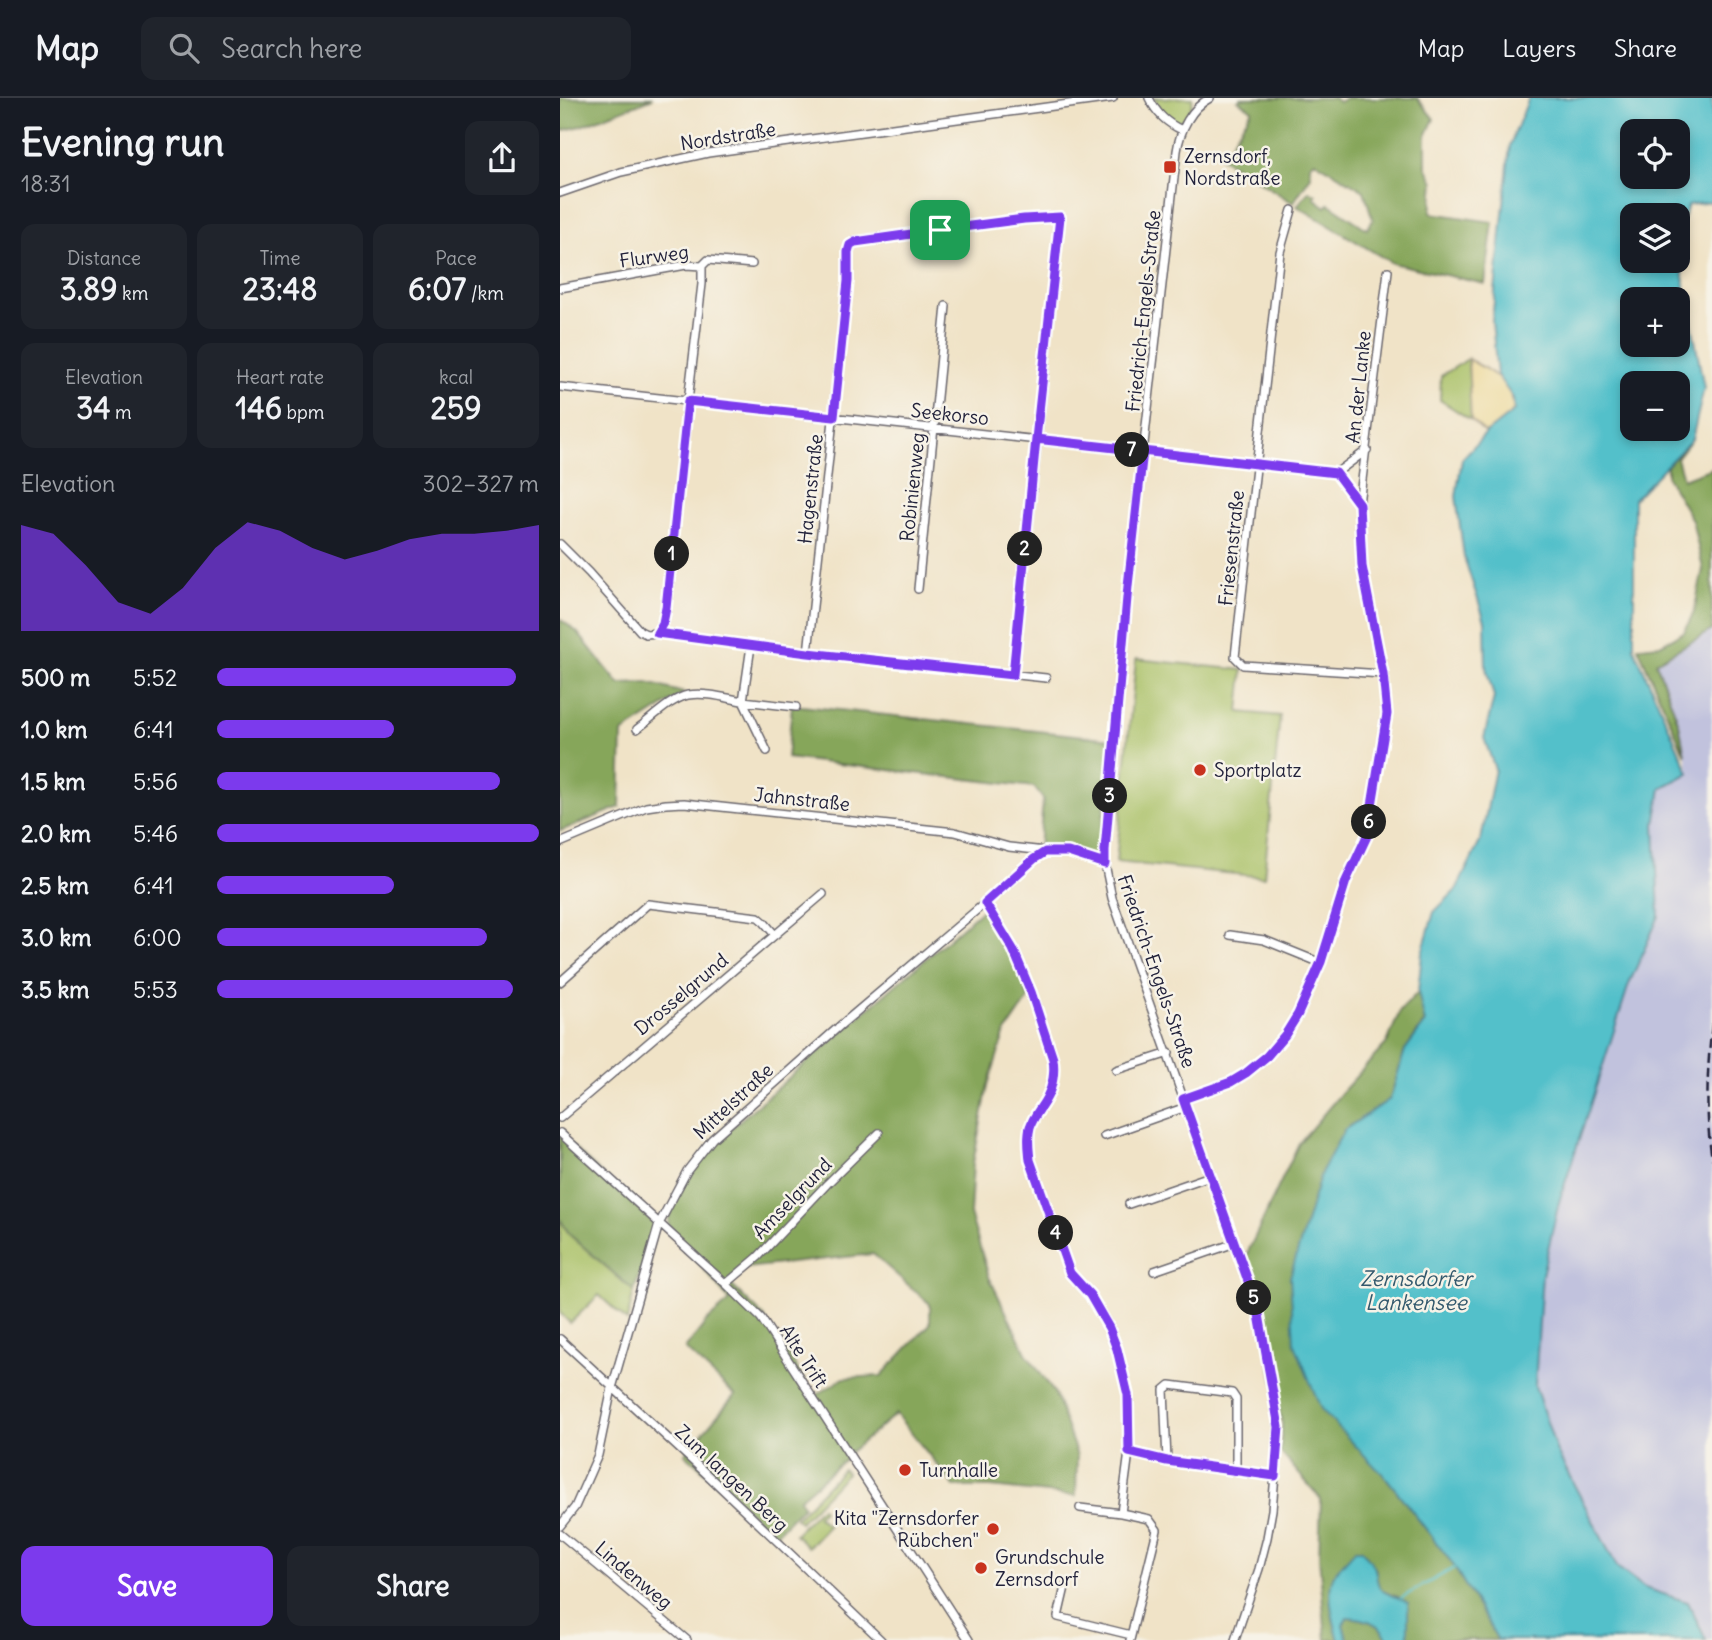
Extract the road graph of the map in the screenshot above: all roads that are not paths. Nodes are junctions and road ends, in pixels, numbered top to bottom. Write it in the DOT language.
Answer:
graph roads {
  1 [pos="1113,98"];
  2 [pos="1149,98"];
  3 [pos="1205,99"];
  4 [pos="1182,130"];
  5 [pos="560,193"];
  6 [pos="1292,211"];
  7 [pos="752,264"];
  8 [pos="702,266"];
  9 [pos="1388,271"];
  10 [pos="560,288"];
  11 [pos="946,306"];
  12 [pos="560,387"];
  13 [pos="688,401"];
  14 [pos="834,417"];
  15 [pos="934,428"];
  16 [pos="1036,439"];
  17 [pos="1367,450"];
  18 [pos="1143,451"];
  19 [pos="1256,463"];
  20 [pos="1336,473"];
  21 [pos="1359,504"];
  22 [pos="560,544"];
  23 [pos="918,589"];
  24 [pos="657,633"];
  25 [pos="751,646"];
  26 [pos="808,653"];
  27 [pos="1383,674"];
  28 [pos="1013,675"];
  29 [pos="1046,678"];
  30 [pos="743,701"];
  31 [pos="796,707"];
  32 [pos="638,729"];
  33 [pos="767,751"];
  34 [pos="560,842"];
  35 [pos="1045,852"];
  36 [pos="1105,864"];
  37 [pos="822,894"];
  38 [pos="985,903"];
  39 [pos="775,934"];
  40 [pos="1230,935"];
  41 [pos="1321,962"];
  42 [pos="560,982"];
  43 [pos="1168,1053"];
  44 [pos="1116,1070"];
  45 [pos="1185,1103"];
  46 [pos="560,1118"];
  47 [pos="560,1133"];
  48 [pos="879,1133"];
  49 [pos="1104,1136"];
  50 [pos="1210,1176"];
  51 [pos="1129,1204"];
  52 [pos="659,1224"];
  53 [pos="1235,1243"];
  54 [pos="1154,1271"];
  55 [pos="726,1284"];
  56 [pos="560,1339"];
  57 [pos="612,1388"];
  58 [pos="1129,1452"];
  59 [pos="1167,1461"];
  60 [pos="1236,1471"];
  61 [pos="1275,1476"];
  62 [pos="1080,1508"];
  63 [pos="1121,1513"];
  64 [pos="560,1526"];
  65 [pos="560,1534"];
  66 [pos="1065,1587"];
  67 [pos="1130,1638"];
  68 [pos="687,1640"];
  69 [pos="881,1640"];
  70 [pos="969,1640"];
  71 [pos="1235,1640"];
  1 -- 5 [label="street, Nordstraße"];
  2 -- 4 [label="street"];
  3 -- 4 [label="street, Friedrich-Engels-Straße"];
  4 -- 18 [label="street, Friedrich-Engels-Straße"];
  6 -- 19 [label="street, Friesenstraße"];
  7 -- 8 [label="street, Flurweg"];
  8 -- 10 [label="street, Flurweg"];
  8 -- 13 [label="street"];
  9 -- 17 [label="street, An der Lanke"];
  11 -- 15 [label="street, Robinienweg"];
  12 -- 13 [label="street, Seekorso"];
  13 -- 14 [label="street, Seekorso"];
  13 -- 24 [label="street"];
  14 -- 15 [label="street, Seekorso"];
  14 -- 16 [label="street, Hagenstraße"];
  14 -- 26 [label="street, Hagenstraße"];
  15 -- 16 [label="street, Seekorso"];
  15 -- 23 [label="street, Robinienweg"];
  16 -- 18 [label="street, Seekorso"];
  16 -- 28 [label="street"];
  17 -- 20 [label="street"];
  17 -- 21 [label="street, An der Lanke"];
  18 -- 19 [label="street, Seekorso"];
  18 -- 36 [label="street, Friedrich-Engels-Straße"];
  19 -- 20 [label="street, Seekorso"];
  19 -- 27 [label="street, Friesenstraße"];
  20 -- 21 [label="street"];
  21 -- 27 [label="street, An der Lanke"];
  22 -- 24 [label="street"];
  24 -- 25 [label="street"];
  25 -- 26 [label="street"];
  25 -- 30 [label="street"];
  26 -- 28 [label="street"];
  27 -- 41 [label="street, An der Lanke"];
  28 -- 29 [label="street"];
  30 -- 31 [label="street"];
  30 -- 32 [label="street"];
  30 -- 33 [label="street"];
  34 -- 35 [label="street, Jahnstraße"];
  35 -- 36 [label="street"];
  35 -- 38 [label="street, Mittelstraße"];
  36 -- 43 [label="street, Friedrich-Engels-Straße"];
  37 -- 39 [label="street, Drosselgrund"];
  38 -- 52 [label="street, Mittelstraße"];
  38 -- 58 [label="street"];
  39 -- 42 [label="street"];
  39 -- 46 [label="street, Drosselgrund"];
  40 -- 41 [label="street"];
  41 -- 45 [label="street, An der Lanke"];
  43 -- 44 [label="street"];
  43 -- 45 [label="street, Friedrich-Engels-Straße"];
  45 -- 49 [label="street, An der Lanke"];
  45 -- 50 [label="street, Friedrich-Engels-Straße"];
  47 -- 52 [label="street, Alte Trift"];
  48 -- 55 [label="street, Amselgrund"];
  50 -- 51 [label="street"];
  50 -- 53 [label="street, Friedrich-Engels-Straße"];
  52 -- 55 [label="street, Alte Trift"];
  52 -- 57 [label="street, Mittelstraße"];
  53 -- 54 [label="street"];
  53 -- 61 [label="street, Friedrich-Engels-Straße"];
  55 -- 70 [label="street, Alte Trift"];
  56 -- 57 [label="street, Zum langen Berg"];
  57 -- 64 [label="street, Mittelstraße"];
  57 -- 69 [label="street, Zum langen Berg"];
  58 -- 59 [label="street"];
  58 -- 63 [label="street"];
  59 -- 60 [label="street"];
  59 -- 60 [label="street"];
  60 -- 61 [label="street"];
  61 -- 71 [label="street, Friedrich-Engels-Straße"];
  62 -- 63 [label="street"];
  63 -- 67 [label="street"];
  65 -- 68 [label="street, Lindenweg"];
  66 -- 67 [label="street"];
}
